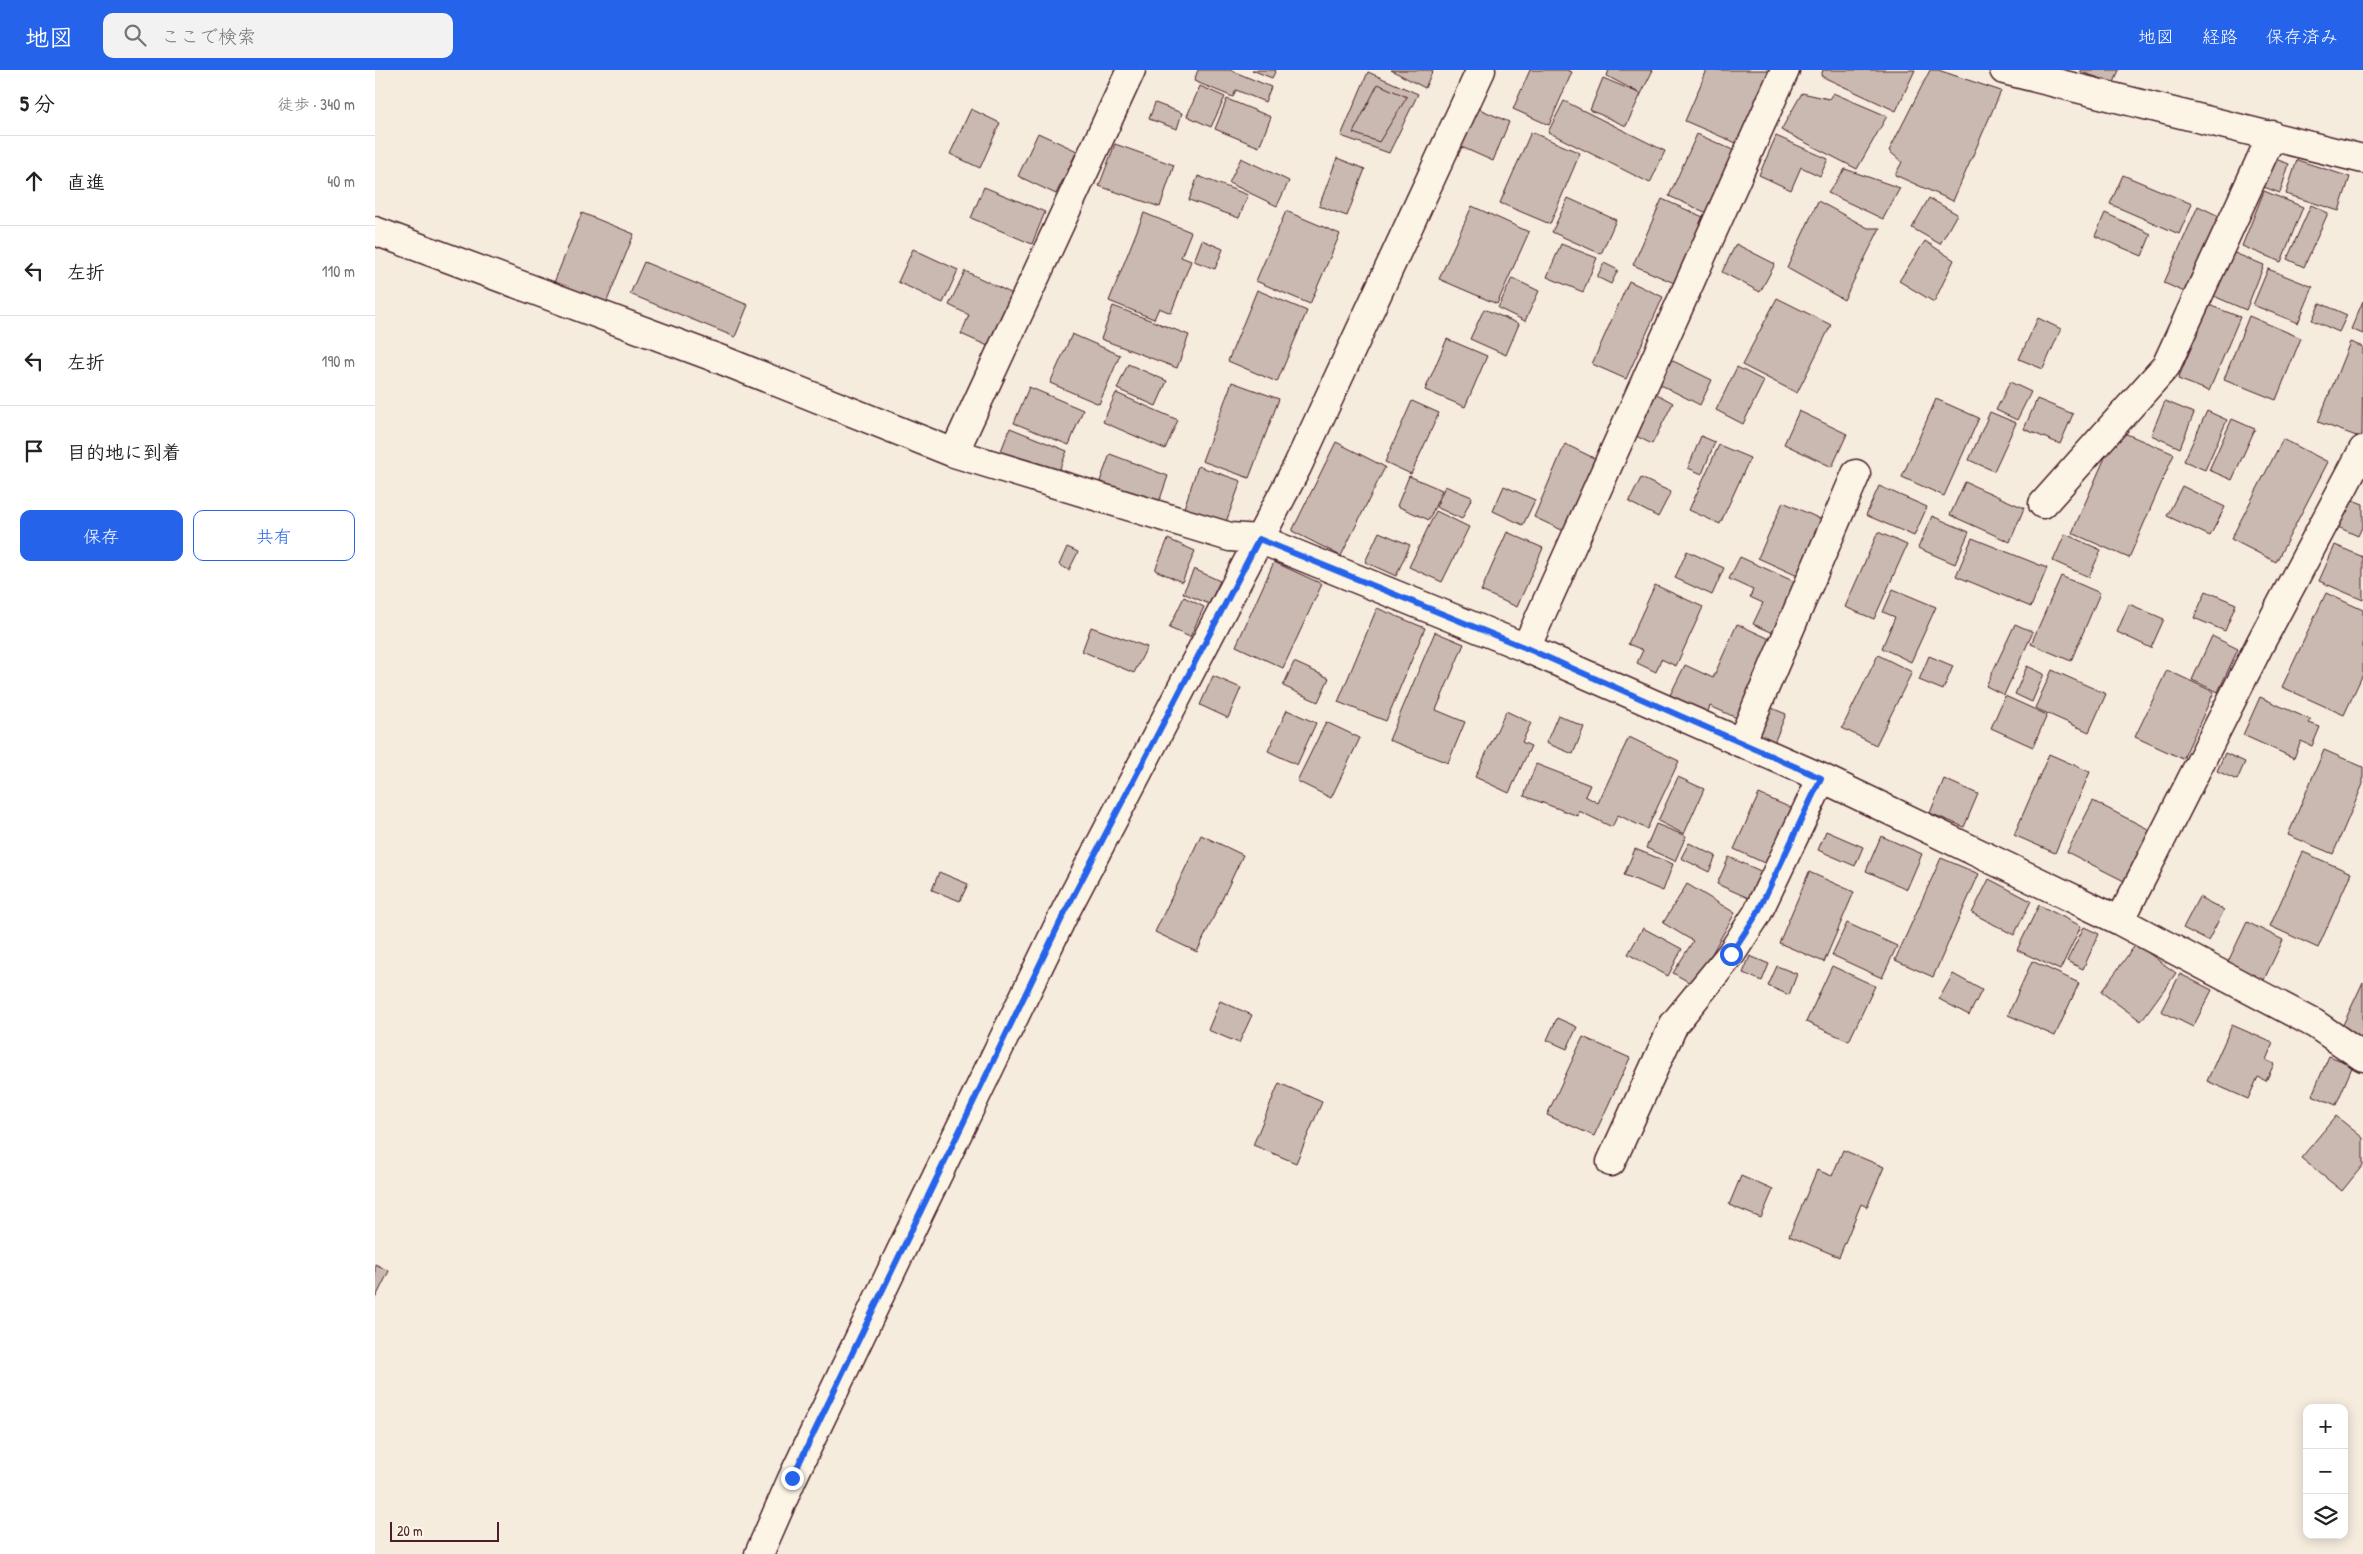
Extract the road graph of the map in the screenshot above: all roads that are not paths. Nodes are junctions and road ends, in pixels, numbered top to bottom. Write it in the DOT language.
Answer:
graph roads {
  1 [pos="1131,70"];
  2 [pos="1481,70"];
  3 [pos="1785,70"];
  4 [pos="2004,70"];
  5 [pos="2273,135"];
  6 [pos="2363,159"];
  7 [pos="375,231"];
  8 [pos="2363,450"];
  9 [pos="953,453"];
  10 [pos="1856,474"];
  11 [pos="2043,504"];
  12 [pos="1259,539"];
  13 [pos="1526,648"];
  14 [pos="1741,743"];
  15 [pos="1821,778"];
  16 [pos="2120,921"];
  17 [pos="2363,1057"];
  18 [pos="1611,1162"];
  19 [pos="759,1554"];
  1 -- 9 [label="street"];
  2 -- 12 [label="street"];
  3 -- 13 [label="street"];
  4 -- 5 [label="street"];
  5 -- 6 [label="street"];
  5 -- 11 [label="street"];
  7 -- 9 [label="street"];
  8 -- 16 [label="street"];
  9 -- 12 [label="street"];
  10 -- 14 [label="street"];
  12 -- 13 [label="street"];
  12 -- 19 [label="street"];
  13 -- 14 [label="street"];
  14 -- 15 [label="street"];
  15 -- 16 [label="street"];
  15 -- 18 [label="street"];
  16 -- 17 [label="street"];
}
